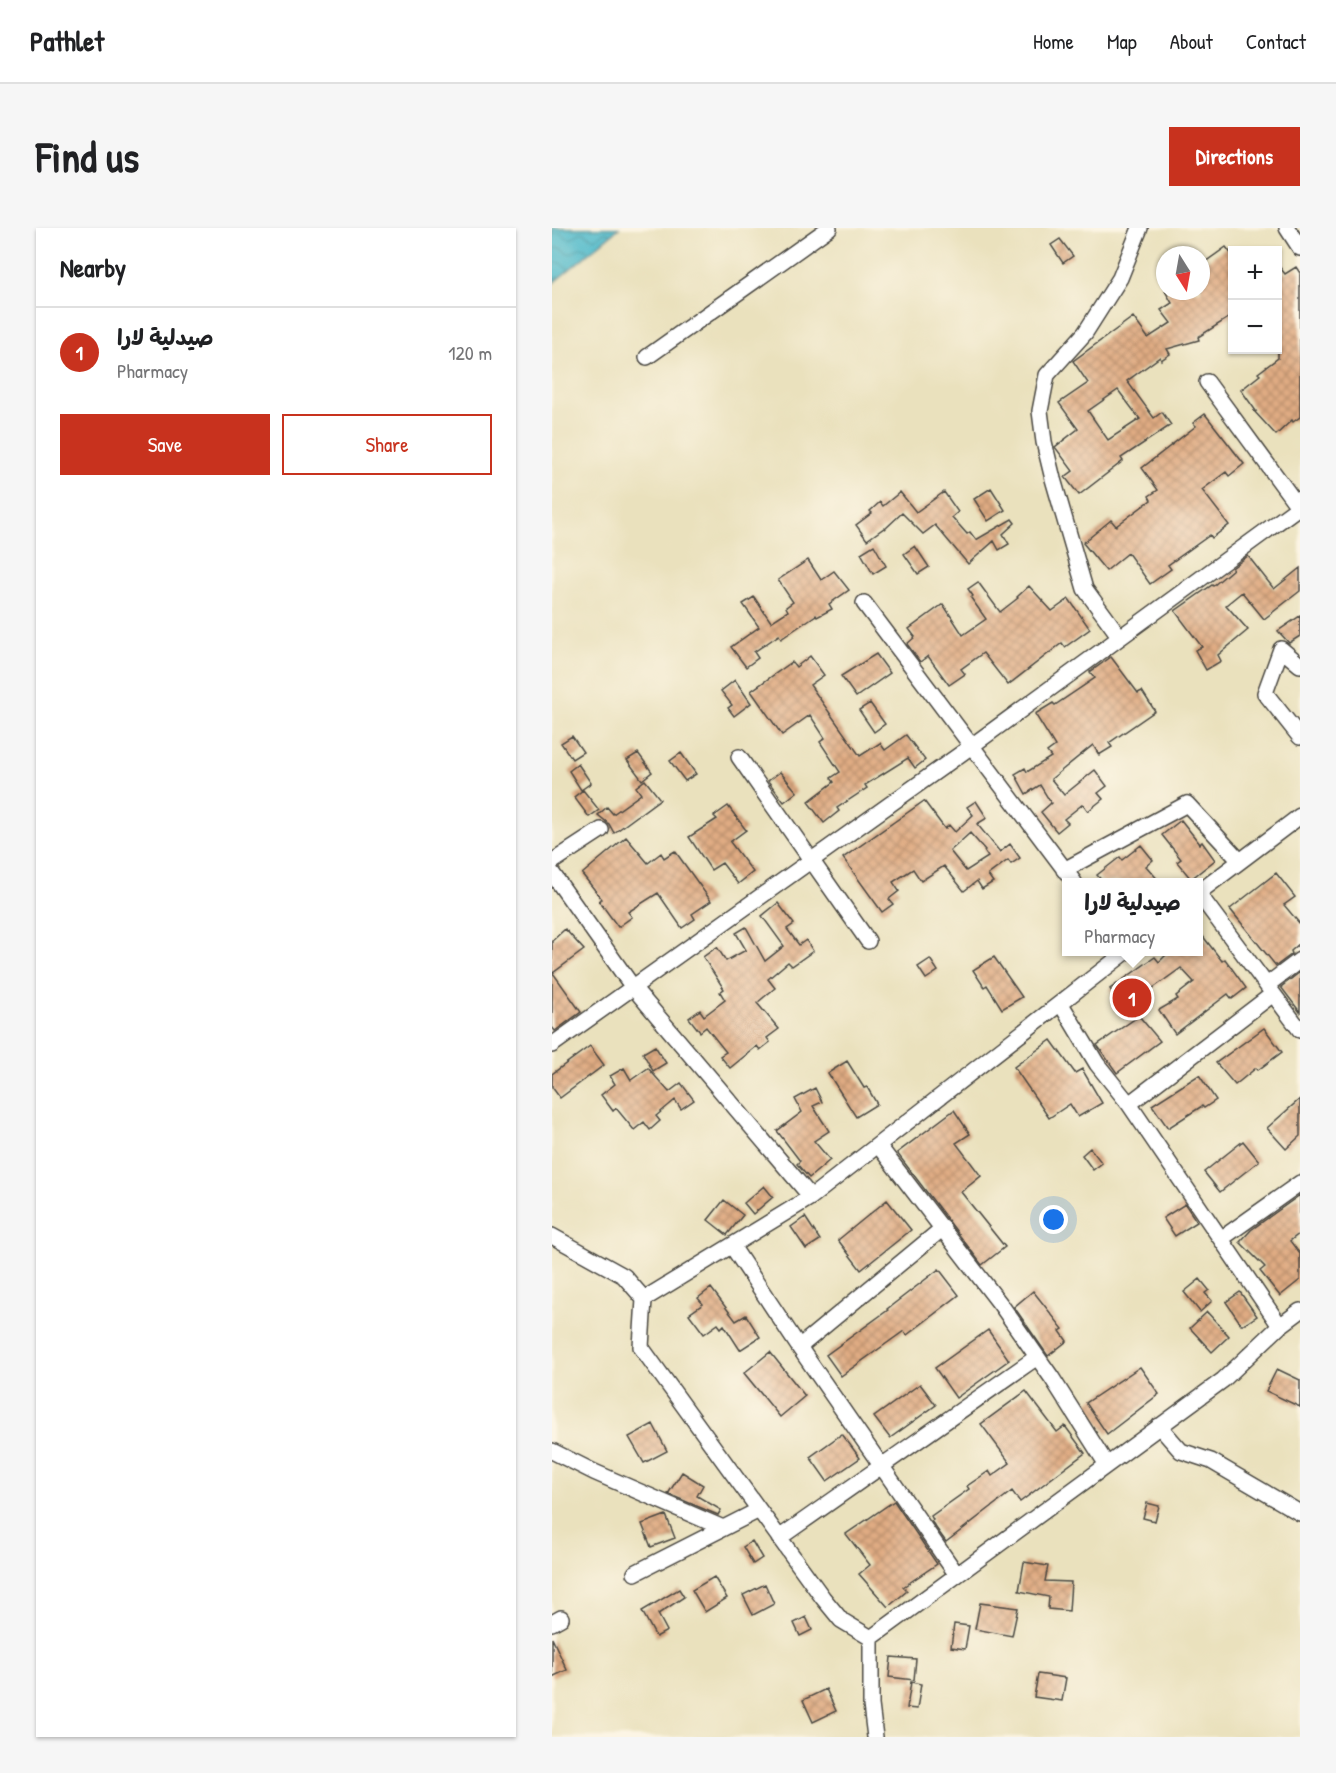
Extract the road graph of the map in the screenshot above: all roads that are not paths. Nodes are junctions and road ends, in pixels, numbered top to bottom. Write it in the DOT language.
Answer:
graph roads {
  1 [pos="829,228"];
  2 [pos="1140,228"];
  3 [pos="1287,228"];
  4 [pos="1300,248"];
  5 [pos="647,357"];
  6 [pos="1208,382"];
  7 [pos="1300,507"];
  8 [pos="864,603"];
  9 [pos="1120,637"];
  10 [pos="1300,665"];
  11 [pos="1300,737"];
  12 [pos="970,747"];
  13 [pos="739,757"];
  14 [pos="1300,816"];
  15 [pos="602,830"];
  16 [pos="811,860"];
  17 [pos="1240,861"];
  18 [pos="552,862"];
  19 [pos="1064,870"];
  20 [pos="552,873"];
  21 [pos="1071,878"];
  22 [pos="1203,889"];
  23 [pos="1203,900"];
  24 [pos="868,941"];
  25 [pos="1120,956"];
  26 [pos="1300,960"];
  27 [pos="632,986"];
  28 [pos="1270,989"];
  29 [pos="1061,1004"];
  30 [pos="1300,1030"];
  31 [pos="552,1045"];
  32 [pos="1129,1104"];
  33 [pos="878,1145"];
  34 [pos="1300,1183"];
  35 [pos="811,1197"];
  36 [pos="943,1228"];
  37 [pos="552,1236"];
  38 [pos="1221,1239"];
  39 [pos="732,1246"];
  40 [pos="644,1299"];
  41 [pos="1300,1311"];
  42 [pos="1280,1326"];
  43 [pos="799,1347"];
  44 [pos="1037,1357"];
  45 [pos="1159,1426"];
  46 [pos="552,1451"];
  47 [pos="882,1465"];
  48 [pos="1107,1465"];
  49 [pos="759,1510"];
  50 [pos="1300,1513"];
  51 [pos="723,1528"];
  52 [pos="779,1538"];
  53 [pos="635,1573"];
  54 [pos="957,1575"];
  55 [pos="871,1638"];
  56 [pos="870,1735"];
  1 -- 5 [label="street"];
  2 -- 9 [label="street"];
  3 -- 4 [label="street"];
  6 -- 7 [label="street"];
  7 -- 9 [label="street"];
  8 -- 12 [label="street"];
  9 -- 12 [label="street"];
  10 -- 11 [label="street"];
  12 -- 16 [label="street"];
  12 -- 19 [label="street"];
  13 -- 16 [label="street"];
  14 -- 17 [label="street"];
  15 -- 18 [label="street"];
  16 -- 24 [label="street"];
  16 -- 27 [label="street"];
  17 -- 19 [label="street"];
  17 -- 22 [label="street"];
  19 -- 21 [label="street"];
  20 -- 27 [label="street"];
  23 -- 28 [label="street"];
  25 -- 29 [label="street"];
  26 -- 28 [label="street"];
  27 -- 31 [label="street"];
  27 -- 35 [label="street"];
  28 -- 30 [label="street"];
  28 -- 32 [label="street"];
  29 -- 32 [label="street"];
  29 -- 33 [label="street"];
  32 -- 38 [label="street"];
  33 -- 35 [label="street"];
  33 -- 36 [label="street"];
  34 -- 38 [label="street"];
  35 -- 39 [label="street"];
  36 -- 43 [label="street"];
  36 -- 44 [label="street"];
  37 -- 40 [label="street"];
  38 -- 42 [label="street"];
  39 -- 40 [label="street"];
  39 -- 43 [label="street"];
  40 -- 49 [label="street"];
  41 -- 42 [label="street"];
  42 -- 45 [label="street"];
  43 -- 47 [label="street"];
  44 -- 47 [label="street"];
  44 -- 48 [label="street"];
  45 -- 48 [label="street"];
  45 -- 50 [label="street"];
  46 -- 51 [label="street"];
  47 -- 52 [label="street"];
  47 -- 54 [label="street"];
  48 -- 54 [label="street"];
  49 -- 51 [label="street"];
  49 -- 52 [label="street"];
  51 -- 53 [label="street"];
  52 -- 55 [label="street"];
  54 -- 55 [label="street"];
  55 -- 56 [label="street"];
}
